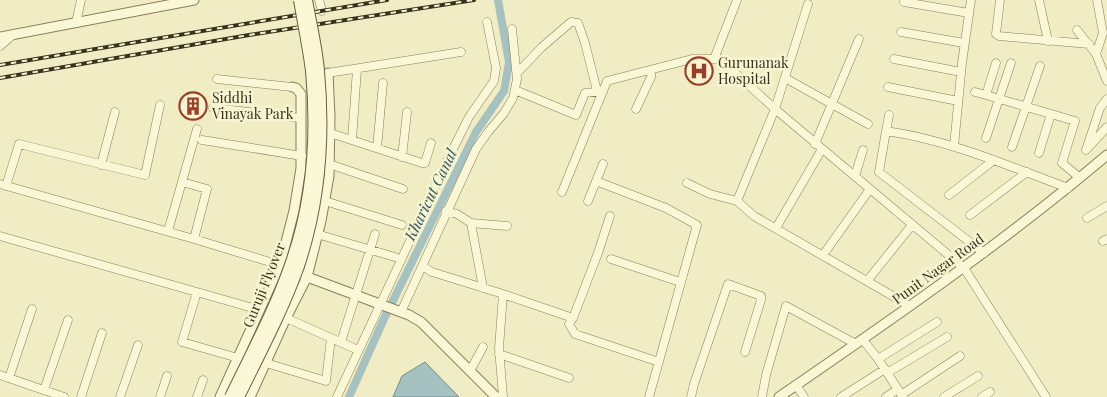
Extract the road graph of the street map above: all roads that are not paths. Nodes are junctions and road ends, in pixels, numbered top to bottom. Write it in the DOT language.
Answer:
graph roads {
  1 [pos="81,0"];
  2 [pos="194,0"];
  3 [pos="299,0"];
  4 [pos="307,0"];
  5 [pos="319,0"];
  6 [pos="737,0"];
  7 [pos="971,0"];
  8 [pos="1000,0"];
  9 [pos="1039,0"];
  10 [pos="1097,0"];
  11 [pos="173,2"];
  12 [pos="904,2"];
  13 [pos="808,4"];
  14 [pos="322,11"];
  15 [pos="969,13"];
  16 [pos="487,22"];
  17 [pos="76,23"];
  18 [pos="512,29"];
  19 [pos="1077,30"];
  20 [pos="901,32"];
  21 [pos="14,34"];
  22 [pos="0,37"];
  23 [pos="859,39"];
  24 [pos="1048,41"];
  25 [pos="964,43"];
  26 [pos="1089,44"];
  27 [pos="0,46"];
  28 [pos="461,52"];
  29 [pos="1096,54"];
  30 [pos="714,59"];
  31 [pos="894,59"];
  32 [pos="1011,62"];
  33 [pos="996,63"];
  34 [pos="1040,66"];
  35 [pos="357,69"];
  36 [pos="652,70"];
  37 [pos="961,72"];
  38 [pos="328,73"];
  39 [pos="517,73"];
  40 [pos="785,78"];
  41 [pos="217,79"];
  42 [pos="1107,81"];
  43 [pos="383,84"];
  44 [pos="292,87"];
  45 [pos="888,87"];
  46 [pos="515,90"];
  47 [pos="600,91"];
  48 [pos="975,92"];
  49 [pos="986,95"];
  50 [pos="999,99"];
  51 [pos="1107,99"];
  52 [pos="958,101"];
  53 [pos="831,103"];
  54 [pos="160,105"];
  55 [pos="1026,106"];
  56 [pos="213,108"];
  57 [pos="636,109"];
  58 [pos="775,109"];
  59 [pos="115,112"];
  60 [pos="407,112"];
  61 [pos="1051,114"];
  62 [pos="889,115"];
  63 [pos="301,118"];
  64 [pos="868,124"];
  65 [pos="1107,127"];
  66 [pos="197,129"];
  67 [pos="886,130"];
  68 [pos="330,133"];
  69 [pos="986,138"];
  70 [pos="202,140"];
  71 [pos="352,140"];
  72 [pos="431,143"];
  73 [pos="816,144"];
  74 [pos="954,146"];
  75 [pos="1012,147"];
  76 [pos="377,148"];
  77 [pos="822,149"];
  78 [pos="863,150"];
  79 [pos="1039,153"];
  80 [pos="1107,155"];
  81 [pos="302,156"];
  82 [pos="402,156"];
  83 [pos="994,160"];
  84 [pos="330,164"];
  85 [pos="603,164"];
  86 [pos="102,165"];
  87 [pos="1027,172"];
  88 [pos="855,176"];
  89 [pos="1080,178"];
  90 [pos="596,181"];
  91 [pos="182,182"];
  92 [pos="687,183"];
  93 [pos="3,185"];
  94 [pos="1068,188"];
  95 [pos="403,189"];
  96 [pos="870,189"];
  97 [pos="562,192"];
  98 [pos="949,196"];
  99 [pos="325,201"];
  100 [pos="588,201"];
  101 [pos="737,201"];
  102 [pos="1107,206"];
  103 [pos="446,211"];
  104 [pos="970,215"];
  105 [pos="610,216"];
  106 [pos="1087,218"];
  107 [pos="471,223"];
  108 [pos="402,224"];
  109 [pos="912,225"];
  110 [pos="507,226"];
  111 [pos="776,228"];
  112 [pos="168,231"];
  113 [pos="317,234"];
  114 [pos="375,234"];
  115 [pos="0,236"];
  116 [pos="194,239"];
  117 [pos="371,250"];
  118 [pos="984,253"];
  119 [pos="823,255"];
  120 [pos="395,257"];
  121 [pos="612,259"];
  122 [pos="280,265"];
  123 [pos="422,266"];
  124 [pos="964,268"];
  125 [pos="307,277"];
  126 [pos="867,281"];
  127 [pos="680,282"];
  128 [pos="483,288"];
  129 [pos="198,292"];
  130 [pos="503,294"];
  131 [pos="357,295"];
  132 [pos="382,304"];
  133 [pos="910,306"];
  134 [pos="32,309"];
  135 [pos="260,310"];
  136 [pos="399,311"];
  137 [pos="286,318"];
  138 [pos="573,318"];
  139 [pos="68,320"];
  140 [pos="936,322"];
  141 [pos="102,333"];
  142 [pos="947,337"];
  143 [pos="331,338"];
  144 [pos="341,342"];
  145 [pos="860,342"];
  146 [pos="138,346"];
  147 [pos="483,348"];
  148 [pos="358,350"];
  149 [pos="745,352"];
  150 [pos="499,354"];
  151 [pos="960,356"];
  152 [pos="238,358"];
  153 [pos="878,359"];
  154 [pos="266,362"];
  155 [pos="658,362"];
  156 [pos="470,371"];
  157 [pos="886,371"];
  158 [pos="0,375"];
  159 [pos="167,376"];
  160 [pos="978,376"];
  161 [pos="9,378"];
  162 [pos="569,378"];
  163 [pos="203,380"];
  164 [pos="326,381"];
  165 [pos="796,385"];
  166 [pos="341,388"];
  167 [pos="44,390"];
  168 [pos="990,392"];
  169 [pos="901,394"];
  170 [pos="64,397"];
  171 [pos="81,397"];
  172 [pos="120,397"];
  173 [pos="160,397"];
  174 [pos="197,397"];
  175 [pos="220,397"];
  176 [pos="230,397"];
  177 [pos="239,397"];
  178 [pos="250,397"];
  179 [pos="337,397"];
  180 [pos="496,397"];
  181 [pos="503,397"];
  182 [pos="649,397"];
  183 [pos="691,397"];
  184 [pos="762,397"];
  185 [pos="780,397"];
  186 [pos="804,397"];
  187 [pos="841,397"];
  188 [pos="886,397"];
  189 [pos="944,397"];
  190 [pos="982,397"];
  191 [pos="1046,397"];
  1 -- 17 [label="street"];
  2 -- 11 [label="street"];
  3 -- 176 [label="main road, Guruji Flyover, bridge"];
  4 -- 177 [label="main road, Guruji Flyover, bridge"];
  5 -- 14 [label="street"];
  6 -- 30 [label="street"];
  7 -- 15 [label="street"];
  8 -- 24 [label="street"];
  9 -- 24 [label="street"];
  10 -- 29 [label="street"];
  11 -- 17 [label="street"];
  12 -- 15 [label="street"];
  13 -- 40 [label="street"];
  15 -- 25 [label="street"];
  16 -- 132 [label="street"];
  17 -- 21 [label="street"];
  18 -- 39 [label="street"];
  19 -- 26 [label="street"];
  20 -- 25 [label="street"];
  21 -- 22 [label="street"];
  21 -- 27 [label="street"];
  23 -- 53 [label="street"];
  24 -- 26 [label="street"];
  25 -- 37 [label="street"];
  26 -- 29 [label="street"];
  28 -- 35 [label="street"];
  29 -- 42 [label="street"];
  30 -- 36 [label="street"];
  30 -- 58 [label="street"];
  31 -- 37 [label="street"];
  32 -- 50 [label="street"];
  33 -- 49 [label="street"];
  34 -- 55 [label="street"];
  35 -- 38 [label="street"];
  35 -- 71 [label="street"];
  36 -- 47 [label="street"];
  36 -- 57 [label="street"];
  37 -- 52 [label="street"];
  38 -- 68 [label="street"];
  39 -- 46 [label="street"];
  39 -- 47 [label="street"];
  40 -- 53 [label="street"];
  40 -- 58 [label="street"];
  41 -- 44 [label="street"];
  43 -- 76 [label="street"];
  44 -- 63 [label="street"];
  45 -- 52 [label="street"];
  46 -- 47 [label="street"];
  46 -- 103 [label="street"];
  47 -- 97 [label="street"];
  48 -- 49 [label="street"];
  49 -- 50 [label="street"];
  50 -- 55 [label="street"];
  50 -- 69 [label="street"];
  51 -- 65 [label="street"];
  52 -- 74 [label="street"];
  53 -- 64 [label="street"];
  53 -- 73 [label="street"];
  54 -- 86 [label="street"];
  55 -- 61 [label="street"];
  55 -- 75 [label="street"];
  56 -- 63 [label="street"];
  58 -- 73 [label="street"];
  58 -- 101 [label="street"];
  59 -- 86 [label="street"];
  60 -- 82 [label="street"];
  61 -- 79 [label="street"];
  61 -- 89 [label="street"];
  62 -- 67 [label="street"];
  63 -- 81 [label="street"];
  66 -- 91 [label="street"];
  67 -- 74 [label="street"];
  67 -- 118 [label="street"];
  68 -- 71 [label="street"];
  68 -- 84 [label="street"];
  70 -- 81 [label="street"];
  71 -- 76 [label="street"];
  72 -- 82 [label="street"];
  73 -- 77 [label="street"];
  74 -- 83 [label="street"];
  76 -- 82 [label="street"];
  77 -- 88 [label="street"];
  77 -- 111 [label="street"];
  78 -- 88 [label="street"];
  80 -- 89 [label="street, Punit Nagar Road"];
  81 -- 122 [label="street"];
  83 -- 87 [label="street"];
  83 -- 98 [label="street"];
  84 -- 95 [label="street"];
  84 -- 99 [label="street"];
  85 -- 90 [label="street"];
  86 -- 93 [label="street"];
  87 -- 94 [label="street"];
  87 -- 104 [label="street"];
  88 -- 96 [label="street"];
  89 -- 94 [label="street, Punit Nagar Road"];
  90 -- 100 [label="street"];
  90 -- 127 [label="street"];
  91 -- 112 [label="street"];
  91 -- 116 [label="street"];
  92 -- 101 [label="street"];
  93 -- 112 [label="street"];
  94 -- 118 [label="street, Punit Nagar Road"];
  96 -- 109 [label="street"];
  96 -- 119 [label="street"];
  99 -- 108 [label="street"];
  99 -- 113 [label="street"];
  101 -- 111 [label="street"];
  102 -- 106 [label="street"];
  103 -- 107 [label="street"];
  103 -- 123 [label="street"];
  105 -- 138 [label="street"];
  107 -- 110 [label="street"];
  107 -- 128 [label="street"];
  109 -- 124 [label="street"];
  109 -- 126 [label="street"];
  111 -- 119 [label="street"];
  112 -- 116 [label="street"];
  113 -- 117 [label="street"];
  113 -- 125 [label="street"];
  114 -- 117 [label="street"];
  115 -- 129 [label="street"];
  116 -- 122 [label="street"];
  117 -- 120 [label="street"];
  117 -- 131 [label="street"];
  118 -- 124 [label="street, Punit Nagar Road"];
  119 -- 126 [label="street"];
  121 -- 127 [label="street"];
  122 -- 125 [label="street"];
  122 -- 135 [label="street"];
  123 -- 128 [label="street"];
  123 -- 136 [label="street"];
  124 -- 133 [label="street, Punit Nagar Road"];
  124 -- 191 [label="street"];
  125 -- 131 [label="street"];
  125 -- 137 [label="street"];
  126 -- 133 [label="street"];
  127 -- 155 [label="street"];
  128 -- 130 [label="street"];
  129 -- 135 [label="street"];
  129 -- 152 [label="street"];
  130 -- 138 [label="street"];
  130 -- 150 [label="street"];
  131 -- 132 [label="street"];
  131 -- 144 [label="street"];
  132 -- 136 [label="street"];
  132 -- 148 [label="street"];
  133 -- 145 [label="street, Punit Nagar Road"];
  134 -- 161 [label="street"];
  135 -- 152 [label="street"];
  136 -- 156 [label="street"];
  137 -- 143 [label="street"];
  137 -- 154 [label="street"];
  138 -- 155 [label="street"];
  139 -- 167 [label="street"];
  140 -- 153 [label="street"];
  141 -- 171 [label="street"];
  142 -- 157 [label="street"];
  143 -- 144 [label="street"];
  143 -- 164 [label="street"];
  144 -- 148 [label="street"];
  145 -- 153 [label="street"];
  145 -- 165 [label="street, Punit Nagar Road"];
  145 -- 184 [label="street"];
  146 -- 172 [label="street"];
  147 -- 156 [label="street"];
  148 -- 166 [label="street"];
  149 -- 183 [label="street"];
  150 -- 162 [label="street"];
  150 -- 181 [label="street"];
  151 -- 169 [label="street"];
  152 -- 175 [label="street"];
  153 -- 157 [label="street"];
  154 -- 164 [label="street"];
  154 -- 178 [label="street"];
  155 -- 182 [label="street"];
  156 -- 180 [label="street"];
  157 -- 169 [label="street"];
  157 -- 187 [label="street"];
  158 -- 161 [label="street"];
  159 -- 173 [label="street"];
  160 -- 189 [label="street"];
  161 -- 167 [label="street"];
  163 -- 174 [label="street"];
  164 -- 166 [label="street"];
  165 -- 185 [label="street, Punit Nagar Road"];
  165 -- 186 [label="street"];
  166 -- 179 [label="street"];
  167 -- 170 [label="street"];
  168 -- 190 [label="street"];
  169 -- 188 [label="street"];
}
